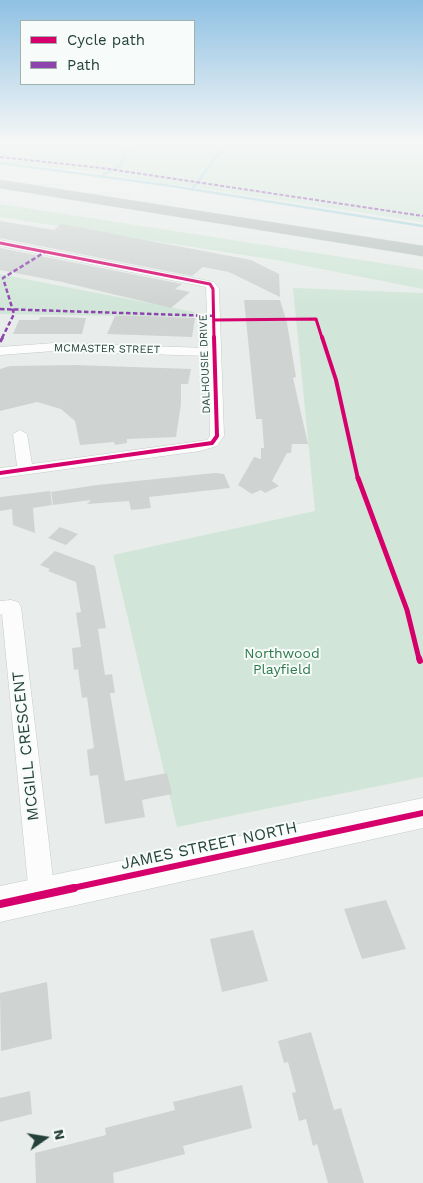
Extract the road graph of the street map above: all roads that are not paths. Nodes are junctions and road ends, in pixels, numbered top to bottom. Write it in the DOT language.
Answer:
graph roads {
  1 [pos="91,196"];
  2 [pos="104,196"];
  3 [pos="0,243"];
  4 [pos="423,247"];
  5 [pos="423,251"];
  6 [pos="0,351"];
  7 [pos="214,352"];
  8 [pos="20,434"];
  9 [pos="25,470"];
  10 [pos="0,473"];
  11 [pos="0,608"];
  12 [pos="423,813"];
  13 [pos="42,895"];
  14 [pos="0,904"];
  1 -- 5 [label="highway"];
  2 -- 4 [label="highway"];
  3 -- 7 [label="street, DALHOUSIE DRIVE"];
  6 -- 7 [label="street, MCMASTER STREET"];
  7 -- 9 [label="street, DALHOUSIE DRIVE"];
  8 -- 9 [label="street"];
  9 -- 10 [label="street, DALHOUSIE DRIVE"];
  11 -- 13 [label="street, MCGILL CRESCENT"];
  12 -- 13 [label="street, JAMES STREET NORTH"];
  13 -- 14 [label="street, JAMES STREET NORTH"];
}
